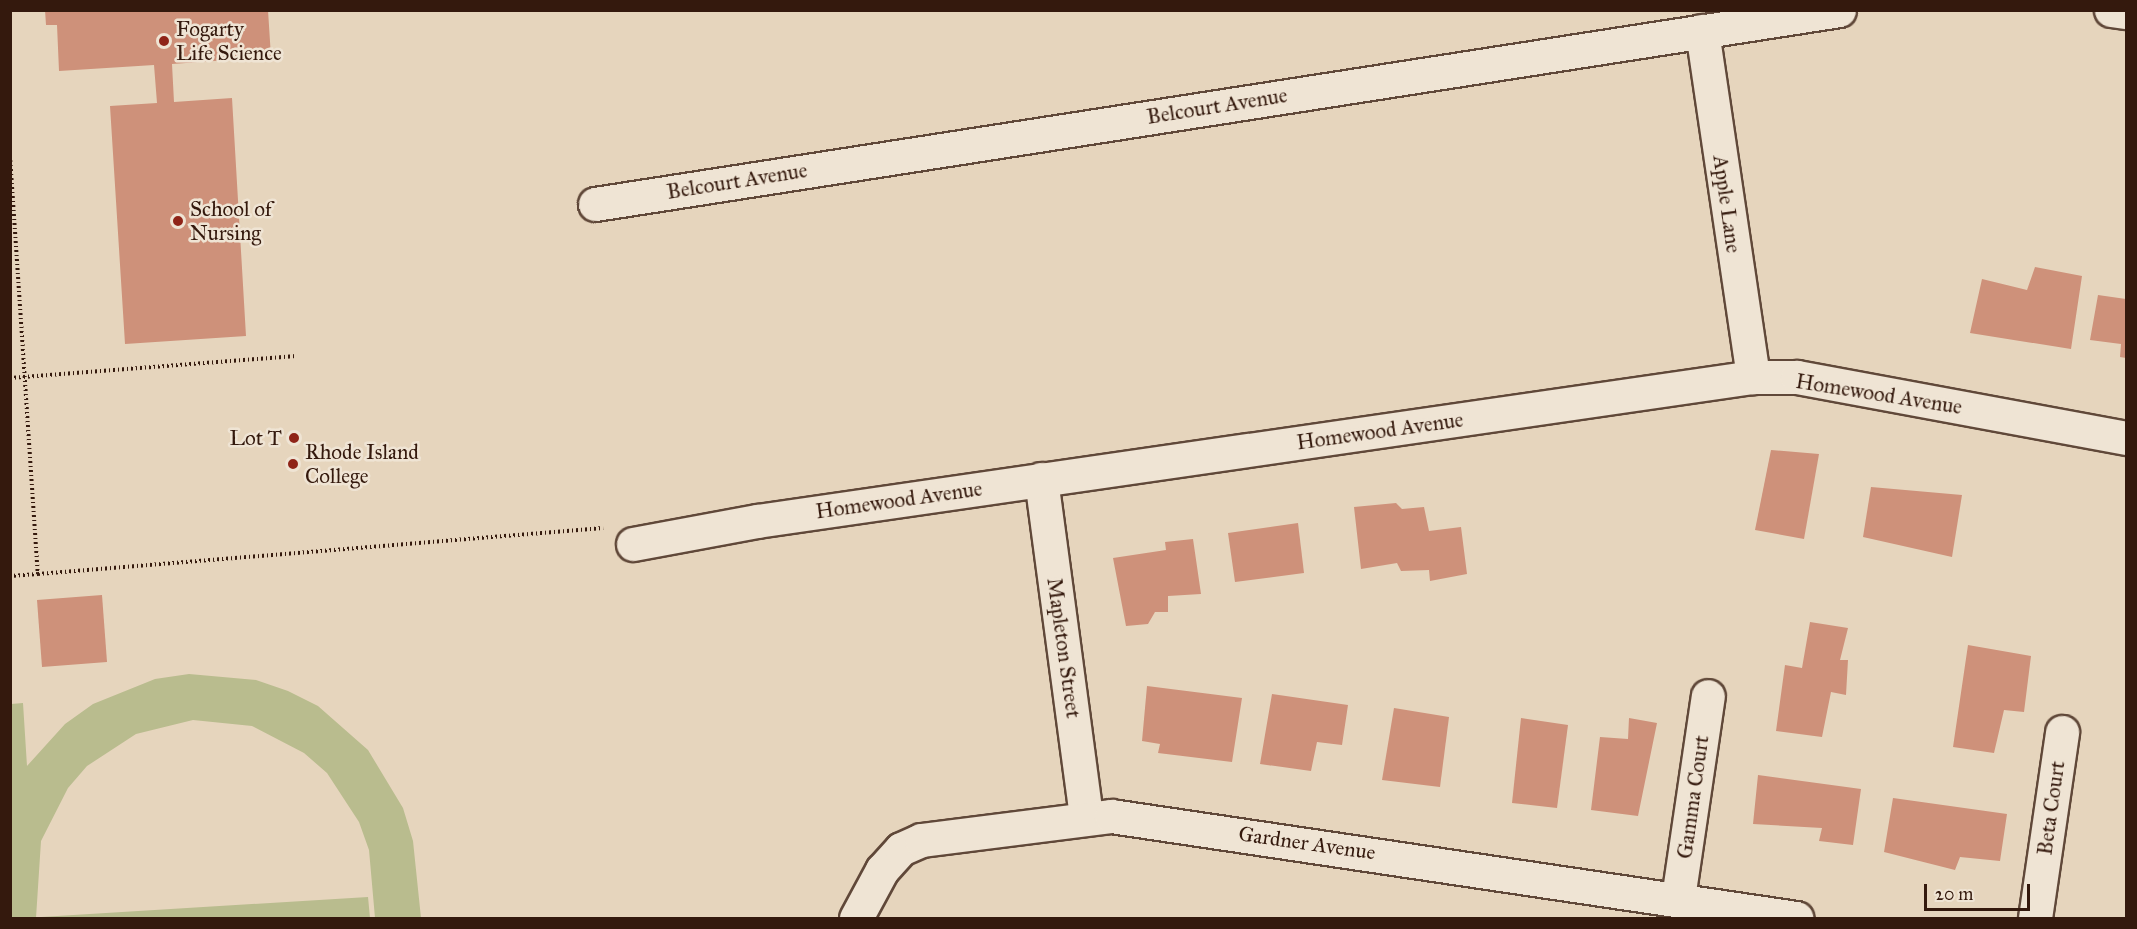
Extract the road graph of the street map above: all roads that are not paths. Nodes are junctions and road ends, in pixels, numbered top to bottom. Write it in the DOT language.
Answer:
graph roads {
  1 [pos="1839,10"];
  2 [pos="2111,10"];
  3 [pos="2127,12"];
  4 [pos="1702,31"];
  5 [pos="595,204"];
  6 [pos="1752,377"];
  7 [pos="2127,438"];
  8 [pos="1041,479"];
  9 [pos="633,544"];
  10 [pos="1708,696"];
  11 [pos="2062,732"];
  12 [pos="1086,816"];
  13 [pos="1678,898"];
  14 [pos="1744,914"];
  15 [pos="856,918"];
  16 [pos="1796,918"];
  17 [pos="2035,918"];
  1 -- 4 [label="street, Belcourt Avenue"];
  2 -- 3 [label="street"];
  4 -- 5 [label="street, Belcourt Avenue"];
  4 -- 6 [label="street, Apple Lane"];
  6 -- 7 [label="street, Homewood Avenue"];
  6 -- 8 [label="street, Homewood Avenue"];
  8 -- 9 [label="street, Homewood Avenue"];
  8 -- 12 [label="street, Mapleton Street"];
  10 -- 13 [label="street, Gamma Court"];
  11 -- 17 [label="street, Beta Court"];
  12 -- 13 [label="street, Gardner Avenue"];
  12 -- 15 [label="street, Gardner Avenue"];
  13 -- 14 [label="street, Gardner Avenue"];
  14 -- 16 [label="street, Gardner Avenue"];
}
